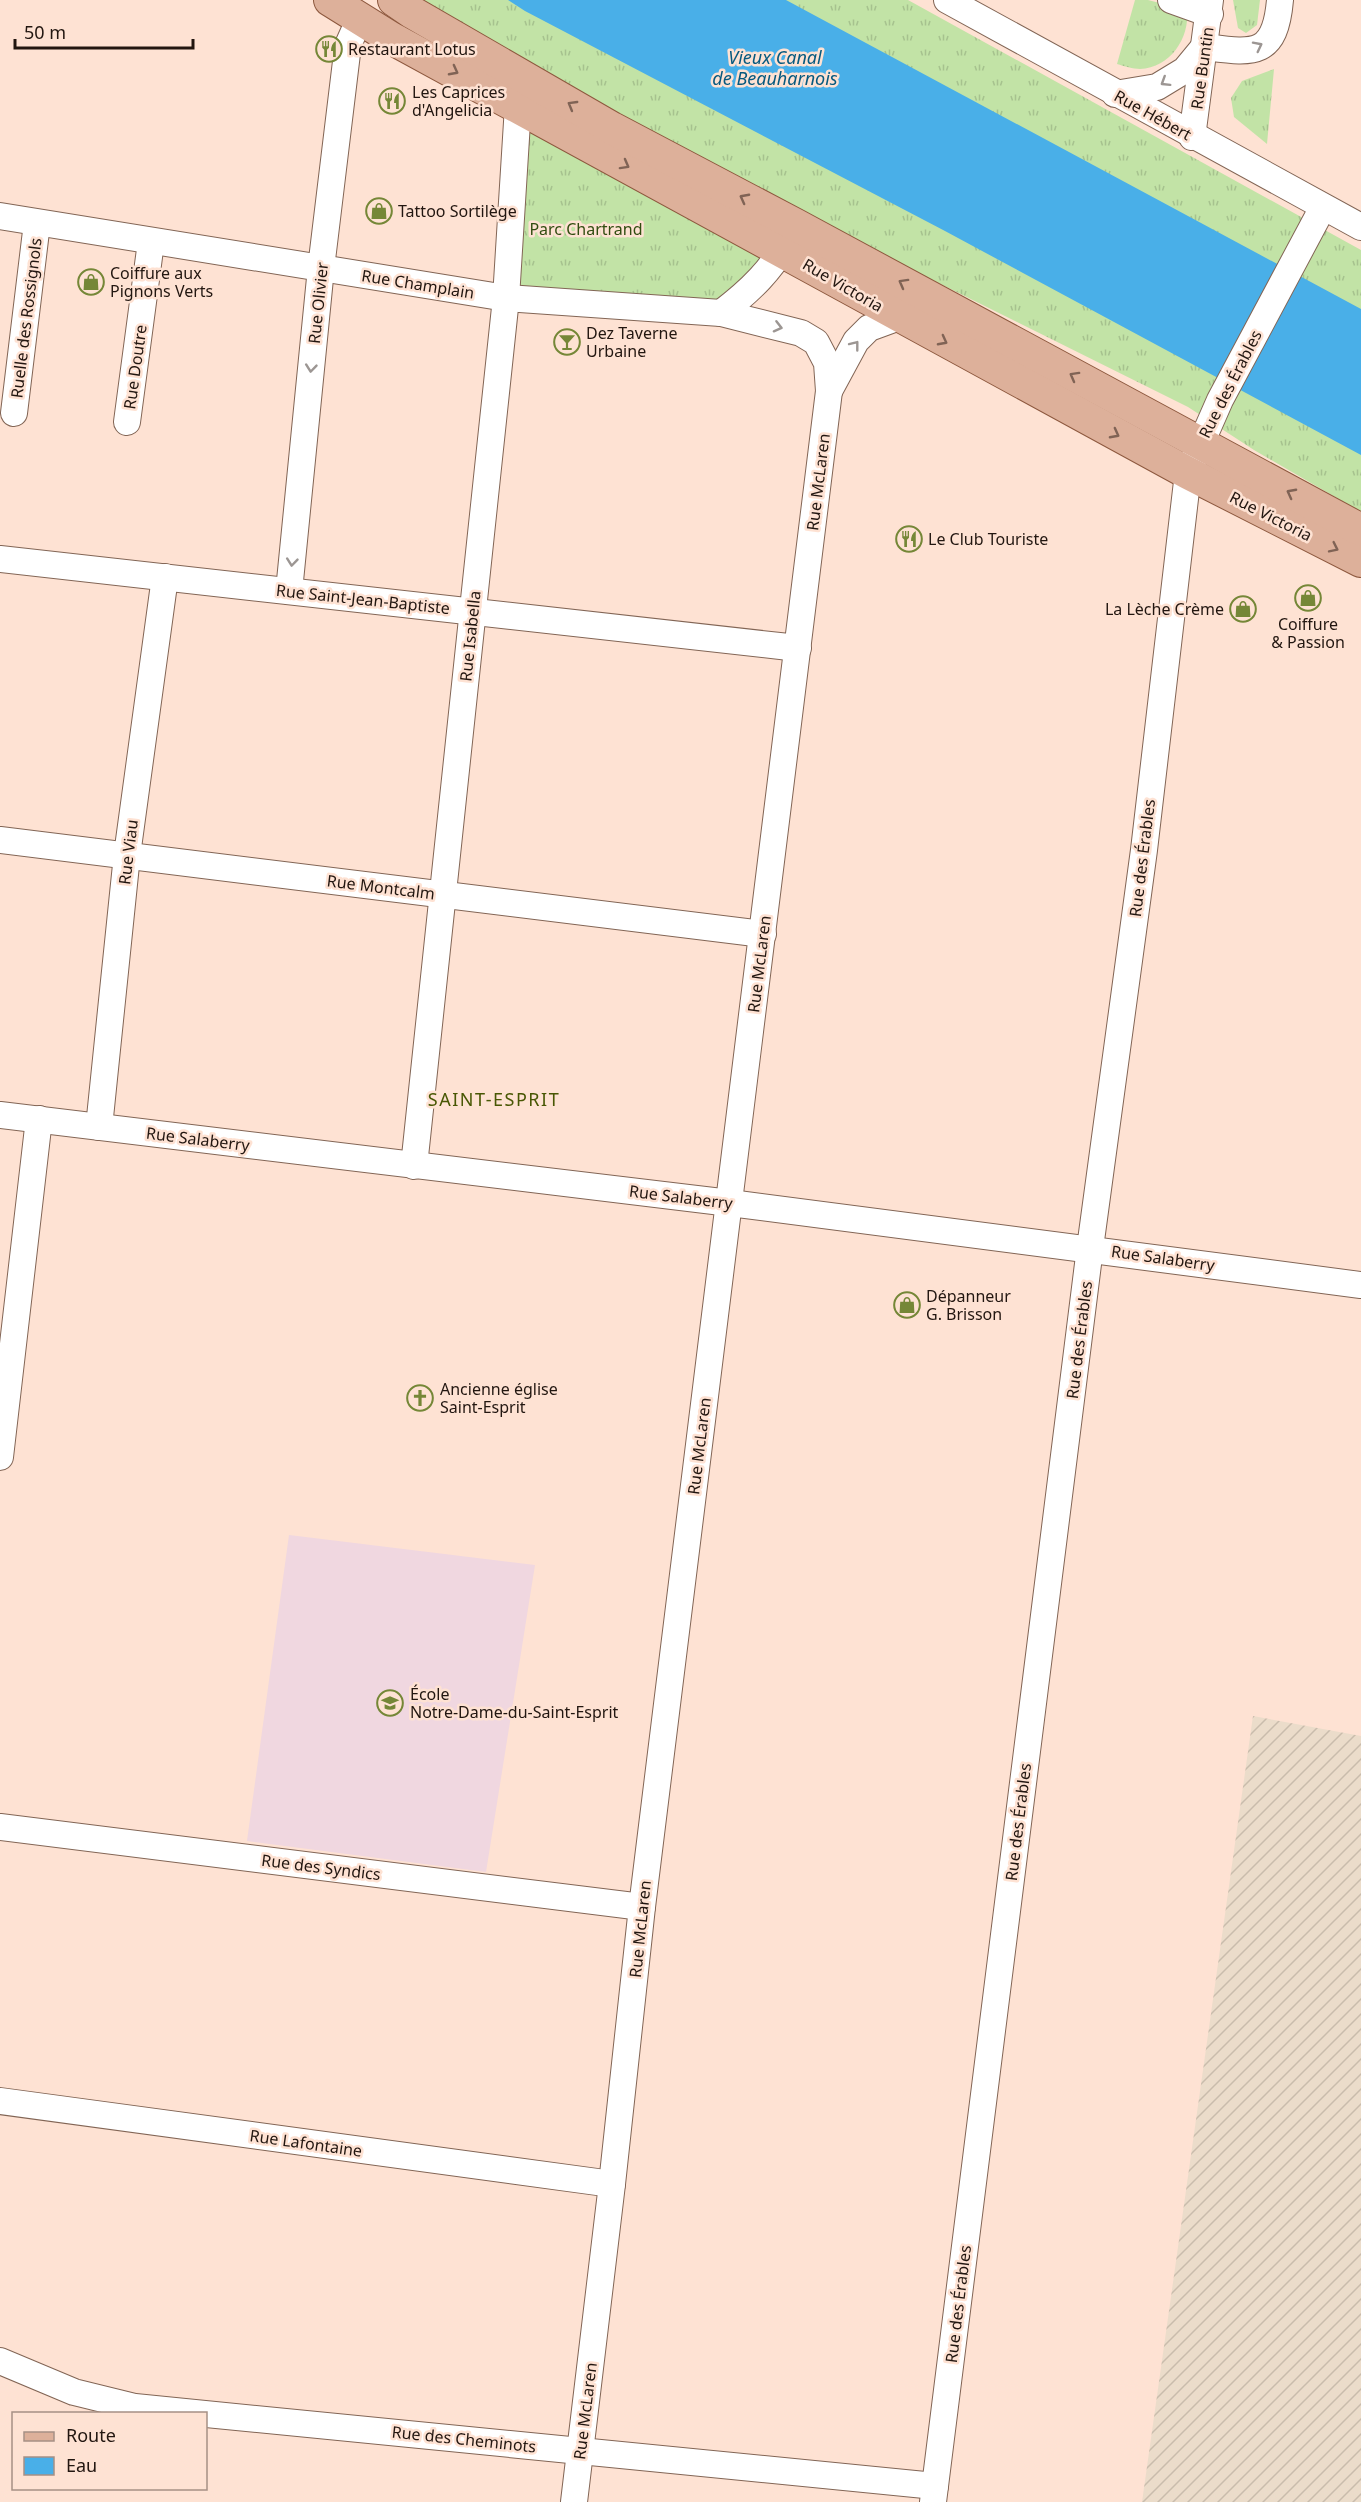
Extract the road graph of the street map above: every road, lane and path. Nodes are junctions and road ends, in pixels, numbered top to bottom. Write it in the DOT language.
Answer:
graph roads {
  1 [pos="330,0"];
  2 [pos="394,0"];
  3 [pos="947,0"];
  4 [pos="1172,0"];
  5 [pos="1280,0"];
  6 [pos="1210,7"];
  7 [pos="360,18"];
  8 [pos="1204,47"];
  9 [pos="1115,94"];
  10 [pos="518,106"];
  11 [pos="1192,136"];
  12 [pos="1323,207"];
  13 [pos="0,216"];
  14 [pos="38,223"];
  15 [pos="1361,227"];
  16 [pos="789,238"];
  17 [pos="152,242"];
  18 [pos="321,268"];
  19 [pos="506,298"];
  20 [pos="721,313"];
  21 [pos="899,316"];
  22 [pos="829,391"];
  23 [pos="14,413"];
  24 [pos="127,422"];
  25 [pos="1200,444"];
  26 [pos="1188,473"];
  27 [pos="1361,530"];
  28 [pos="0,559"];
  29 [pos="1361,561"];
  30 [pos="165,577"];
  31 [pos="289,591"];
  32 [pos="473,612"];
  33 [pos="798,648"];
  34 [pos="0,840"];
  35 [pos="127,855"];
  36 [pos="443,894"];
  37 [pos="763,934"];
  38 [pos="0,1115"];
  39 [pos="39,1119"];
  40 [pos="99,1127"];
  41 [pos="414,1166"];
  42 [pos="730,1203"];
  43 [pos="1090,1248"];
  44 [pos="1361,1285"];
  45 [pos="0,1457"];
  46 [pos="0,1827"];
  47 [pos="642,1907"];
  48 [pos="0,2102"];
  49 [pos="612,2184"];
  50 [pos="0,2361"];
  51 [pos="186,2412"];
  52 [pos="207,2414"];
  53 [pos="580,2451"];
  54 [pos="934,2494"];
  55 [pos="574,2502"];
  1 -- 7 [label="main road, Rue Victoria"];
  16 -- 2 [label="main road, Rue Victoria, one-way"];
  3 -- 9 [label="street, Rue Hébert"];
  4 -- 6 [label="street"];
  8 -- 5 [label="street, one-way"];
  6 -- 8 [label="street, Rue Buntin"];
  7 -- 10 [label="main road, Rue Victoria, one-way"];
  7 -- 18 [label="street, Rue Olivier"];
  8 -- 9 [label="street, one-way"];
  8 -- 11 [label="street, Rue Buntin"];
  9 -- 11 [label="street, Rue Hébert"];
  10 -- 16 [label="main road, Rue Victoria, one-way"];
  10 -- 19 [label="street, Rue Isabella"];
  11 -- 12 [label="street, Rue Hébert"];
  12 -- 15 [label="street, Rue Hébert"];
  12 -- 25 [label="street, Rue des Érables"];
  13 -- 14 [label="street, Rue Champlain"];
  14 -- 17 [label="street, Rue Champlain"];
  14 -- 23 [label="street, Ruelle des Rossignols"];
  16 -- 20 [label="street"];
  16 -- 21 [label="main road, Rue Victoria"];
  25 -- 16 [label="main road, Rue Victoria, one-way"];
  17 -- 18 [label="street, Rue Champlain"];
  17 -- 24 [label="street, Rue Doutre"];
  18 -- 19 [label="street, Rue Champlain"];
  18 -- 31 [label="street, Rue Olivier, one-way"];
  19 -- 20 [label="street, Rue Champlain"];
  19 -- 32 [label="street, Rue Isabella"];
  20 -- 22 [label="street, Rue McLaren, one-way"];
  22 -- 21 [label="street, Rue McLaren, one-way"];
  21 -- 26 [label="main road, Rue Victoria, one-way"];
  22 -- 33 [label="street, Rue McLaren"];
  25 -- 26 [label="street, Rue des Érables"];
  27 -- 25 [label="main road, Rue Victoria, one-way"];
  26 -- 29 [label="main road, Rue Victoria, one-way"];
  26 -- 43 [label="street, Rue des Érables"];
  28 -- 30 [label="street, Rue Saint-Jean-Baptiste"];
  30 -- 31 [label="street, Rue Saint-Jean-Baptiste"];
  30 -- 35 [label="street, Rue Viau"];
  31 -- 32 [label="street, Rue Saint-Jean-Baptiste"];
  32 -- 33 [label="street, Rue Saint-Jean-Baptiste"];
  32 -- 36 [label="street, Rue Isabella"];
  33 -- 37 [label="street, Rue McLaren"];
  34 -- 35 [label="street, Rue Montcalm"];
  35 -- 36 [label="street, Rue Montcalm"];
  35 -- 40 [label="street, Rue Viau"];
  36 -- 37 [label="street, Rue Montcalm"];
  36 -- 41 [label="street, Rue Isabella"];
  37 -- 42 [label="street, Rue McLaren"];
  38 -- 39 [label="street, Rue Salaberry"];
  39 -- 40 [label="street, Rue Salaberry"];
  39 -- 45 [label="street"];
  40 -- 41 [label="street, Rue Salaberry"];
  41 -- 42 [label="street, Rue Salaberry"];
  42 -- 43 [label="street, Rue Salaberry"];
  42 -- 47 [label="street, Rue McLaren"];
  43 -- 44 [label="street, Rue Salaberry"];
  43 -- 54 [label="street, Rue des Érables"];
  46 -- 47 [label="street, Rue des Syndics"];
  47 -- 49 [label="street, Rue McLaren"];
  48 -- 49 [label="street, Rue Lafontaine"];
  49 -- 53 [label="street, Rue McLaren"];
  50 -- 51 [label="street, Rue des Cheminots"];
  52 -- 53 [label="street, Rue des Cheminots"];
  53 -- 54 [label="street, Rue des Cheminots"];
  53 -- 55 [label="street, Rue McLaren"];
}
